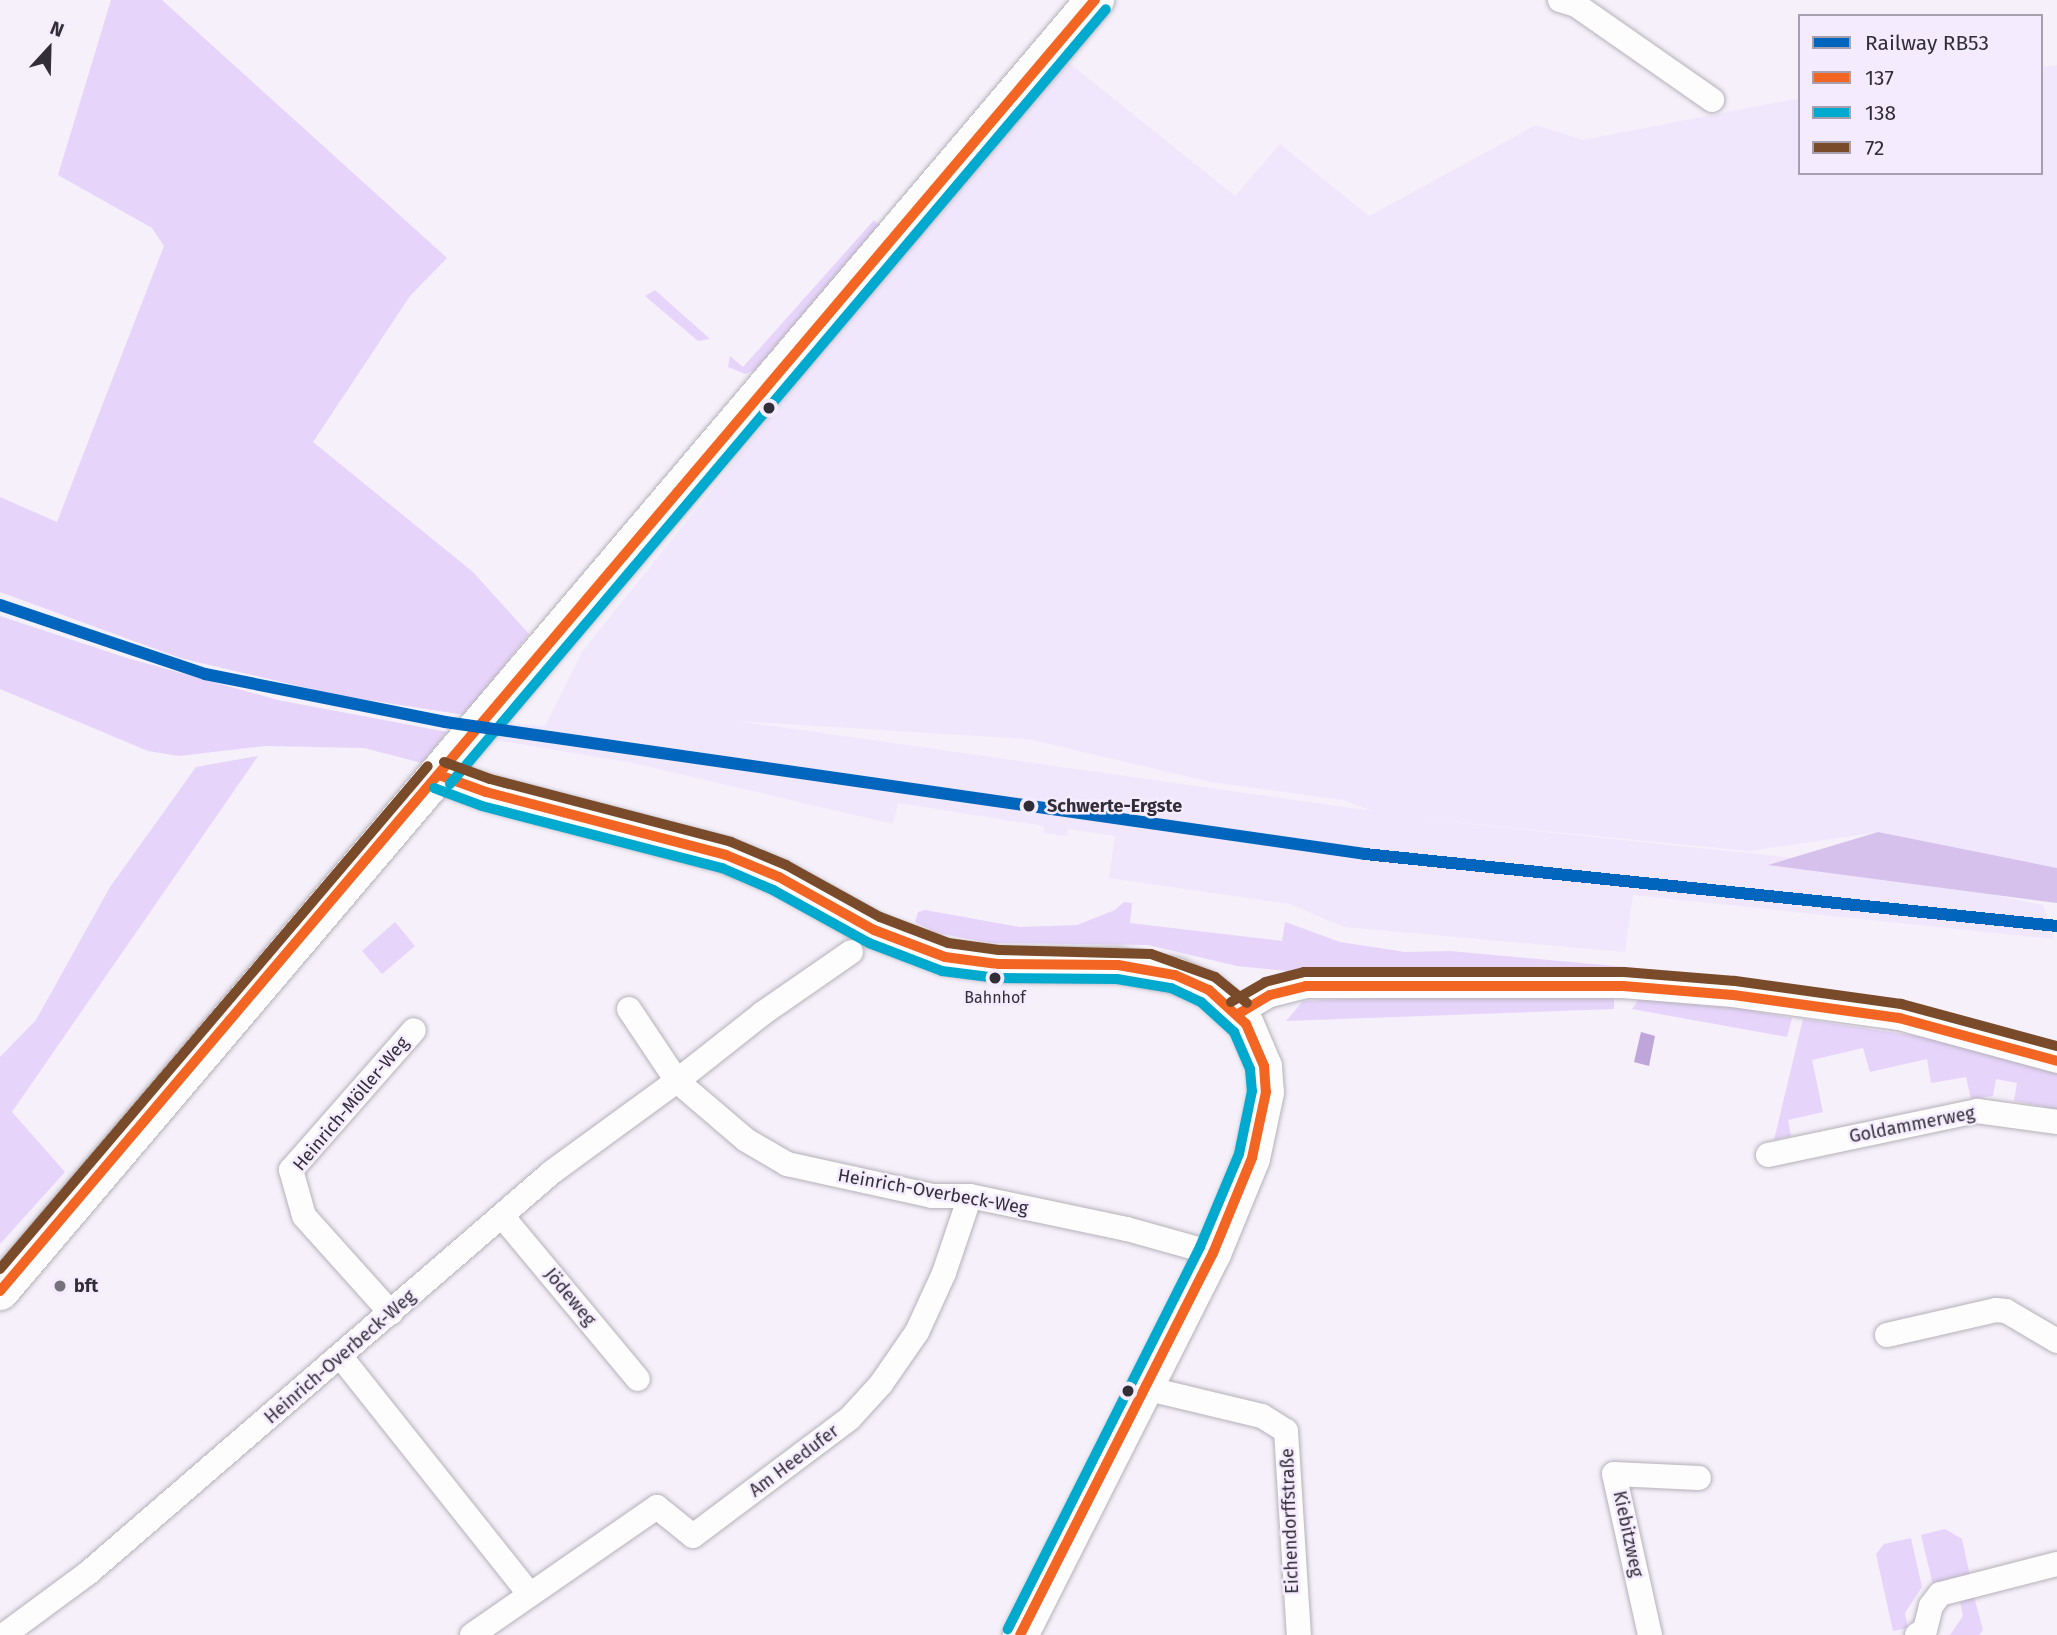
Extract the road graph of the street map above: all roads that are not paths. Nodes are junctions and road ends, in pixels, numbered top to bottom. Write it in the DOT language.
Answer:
graph roads {
  1 [pos="1095,0"];
  2 [pos="1560,0"];
  3 [pos="1712,100"];
  4 [pos="439,775"];
  5 [pos="850,952"];
  6 [pos="629,1009"];
  7 [pos="1238,1014"];
  8 [pos="414,1030"];
  9 [pos="2057,1060"];
  10 [pos="677,1082"];
  11 [pos="2057,1122"];
  12 [pos="1768,1155"];
  13 [pos="970,1196"];
  14 [pos="502,1216"];
  15 [pos="1213,1253"];
  16 [pos="0,1291"];
  17 [pos="391,1312"];
  18 [pos="1886,1335"];
  19 [pos="2057,1341"];
  20 [pos="341,1357"];
  21 [pos="638,1378"];
  22 [pos="1144,1388"];
  23 [pos="1699,1478"];
  24 [pos="2057,1564"];
  25 [pos="529,1593"];
  26 [pos="4,1635"];
  27 [pos="472,1635"];
  28 [pos="1020,1635"];
  29 [pos="1299,1635"];
  30 [pos="1650,1635"];
  31 [pos="1917,1635"];
  1 -- 4 [label="main road"];
  2 -- 3 [label="street"];
  4 -- 7 [label="street"];
  4 -- 16 [label="main road"];
  5 -- 10 [label="street, Heinrich-Overbeck-Weg"];
  6 -- 10 [label="street, Heinrich-Overbeck-Weg"];
  7 -- 9 [label="street"];
  7 -- 15 [label="street"];
  8 -- 17 [label="street, Heinrich-Möller-Weg"];
  10 -- 13 [label="street, Heinrich-Overbeck-Weg"];
  10 -- 14 [label="street, Heinrich-Overbeck-Weg"];
  11 -- 12 [label="street, Goldammerweg"];
  13 -- 15 [label="street, Heinrich-Overbeck-Weg"];
  13 -- 25 [label="street, Am Heedufer"];
  14 -- 17 [label="street, Heinrich-Overbeck-Weg"];
  14 -- 21 [label="street, Jödeweg"];
  15 -- 22 [label="street"];
  17 -- 20 [label="street, Heinrich-Overbeck-Weg"];
  18 -- 19 [label="street"];
  20 -- 25 [label="street"];
  20 -- 26 [label="street, Heinrich-Overbeck-Weg"];
  22 -- 28 [label="street"];
  22 -- 29 [label="street, Eichendorffstraße"];
  23 -- 30 [label="street, Kiebitzweg"];
  24 -- 31 [label="street"];
  25 -- 27 [label="street, Am Heedufer"];
}
